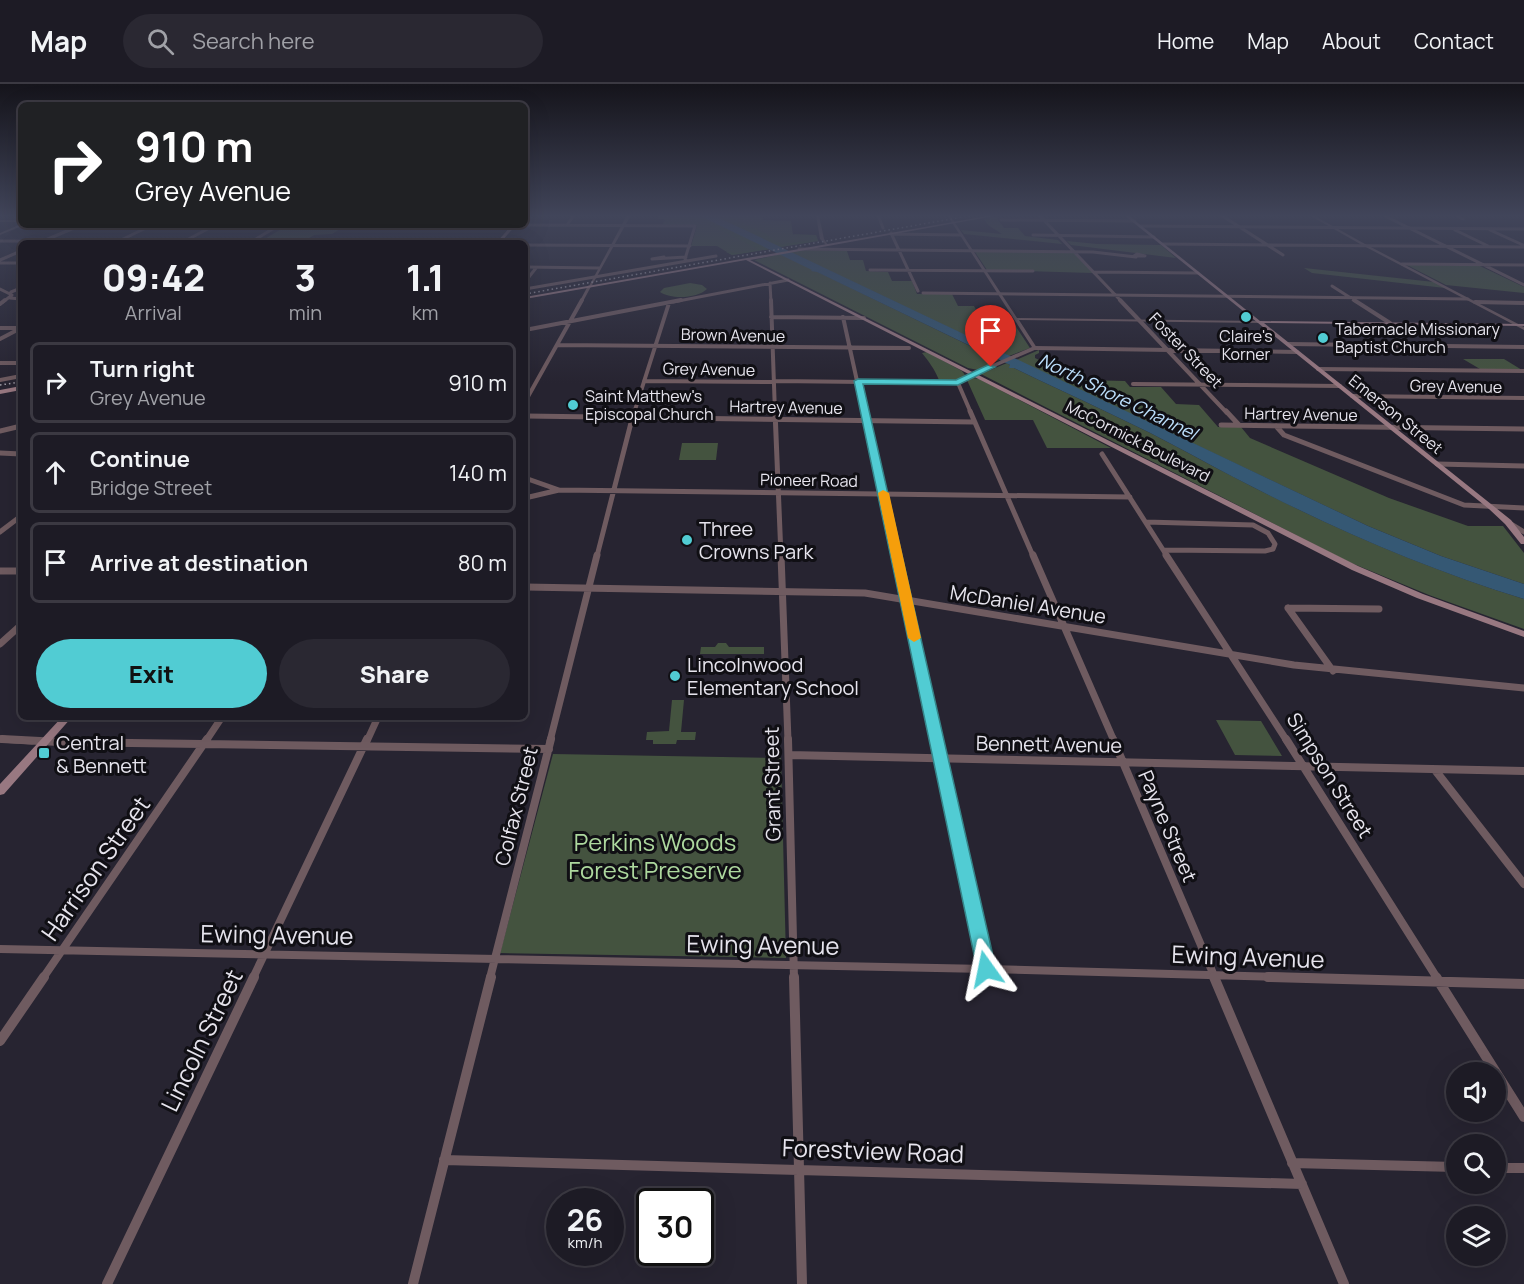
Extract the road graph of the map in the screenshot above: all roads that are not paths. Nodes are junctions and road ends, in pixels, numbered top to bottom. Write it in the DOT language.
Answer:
graph roads {
  1 [pos="598,271"];
  2 [pos="628,271"];
  3 [pos="679,271"];
  4 [pos="770,271"];
  5 [pos="908,271"];
  6 [pos="985,271"];
  7 [pos="1033,271"];
  8 [pos="1196,271"];
  9 [pos="1415,271"];
  10 [pos="1496,271"];
  11 [pos="1093,272"];
  12 [pos="1198,273"];
  13 [pos="594,278"];
  14 [pos="788,280"];
  15 [pos="770,283"];
  16 [pos="1523,283"];
  17 [pos="1332,286"];
  18 [pos="589,287"];
  19 [pos="0,289"];
  20 [pos="18,289"];
  21 [pos="528,289"];
  22 [pos="918,291"];
  23 [pos="11,292"];
  24 [pos="923,292"];
  25 [pos="1000,294"];
  26 [pos="1116,295"];
  27 [pos="1227,296"];
  28 [pos="528,297"];
  29 [pos="1350,297"];
  30 [pos="10,298"];
  31 [pos="18,299"];
  32 [pos="1468,299"];
  33 [pos="1474,302"];
  34 [pos="669,303"];
  35 [pos="1524,303"];
  36 [pos="0,304"];
  37 [pos="771,317"];
  38 [pos="843,317"];
  39 [pos="864,318"];
  40 [pos="1017,319"];
  41 [pos="1140,321"];
  42 [pos="570,322"];
  43 [pos="1260,322"];
  44 [pos="1390,324"];
  45 [pos="1517,325"];
  46 [pos="1524,327"];
  47 [pos="0,328"];
  48 [pos="18,328"];
  49 [pos="528,329"];
  50 [pos="18,330"];
  51 [pos="0,339"];
  52 [pos="1288,344"];
  53 [pos="557,345"];
  54 [pos="655,346"];
  55 [pos="772,347"];
  56 [pos="1524,347"];
  57 [pos="850,348"];
  58 [pos="909,348"];
  59 [pos="1035,348"];
  60 [pos="1168,350"];
  61 [pos="1297,352"];
  62 [pos="0,363"];
  63 [pos="18,363"];
  64 [pos="1318,369"];
  65 [pos="1524,371"];
  66 [pos="974,374"];
  67 [pos="18,377"];
  68 [pos="0,380"];
  69 [pos="644,381"];
  70 [pos="774,381"];
  71 [pos="858,381"];
  72 [pos="958,383"];
  73 [pos="1133,384"];
  74 [pos="1201,385"];
  75 [pos="1340,386"];
  76 [pos="18,389"];
  77 [pos="0,392"];
  78 [pos="1352,396"];
  79 [pos="528,397"];
  80 [pos="1524,398"];
  81 [pos="528,416"];
  82 [pos="632,418"];
  83 [pos="775,419"];
  84 [pos="867,420"];
  85 [pos="974,422"];
  86 [pos="1221,425"];
  87 [pos="1239,425"];
  88 [pos="1276,426"];
  89 [pos="18,427"];
  90 [pos="1391,428"];
  91 [pos="1524,429"];
  92 [pos="0,431"];
  93 [pos="0,453"];
  94 [pos="18,454"];
  95 [pos="1102,454"];
  96 [pos="1437,464"];
  97 [pos="1524,466"];
  98 [pos="528,479"];
  99 [pos="559,490"];
  100 [pos="614,491"];
  101 [pos="777,493"];
  102 [pos="884,495"];
  103 [pos="1006,496"];
  104 [pos="528,497"];
  105 [pos="1130,497"];
  106 [pos="1491,508"];
  107 [pos="1524,508"];
  108 [pos="18,518"];
  109 [pos="1146,522"];
  110 [pos="1508,522"];
  111 [pos="0,532"];
  112 [pos="1524,532"];
  113 [pos="1524,542"];
  114 [pos="1164,550"];
  115 [pos="0,571"];
  116 [pos="18,571"];
  117 [pos="528,587"];
  118 [pos="589,588"];
  119 [pos="782,591"];
  120 [pos="906,601"];
  121 [pos="1379,609"];
  122 [pos="1064,627"];
  123 [pos="18,628"];
  124 [pos="1524,634"];
  125 [pos="0,644"];
  126 [pos="1230,653"];
  127 [pos="1333,670"];
  128 [pos="1524,688"];
  129 [pos="64,720"];
  130 [pos="220,720"];
  131 [pos="377,720"];
  132 [pos="0,739"];
  133 [pos="45,741"];
  134 [pos="204,744"];
  135 [pos="364,746"];
  136 [pos="549,749"];
  137 [pos="789,755"];
  138 [pos="940,759"];
  139 [pos="1123,762"];
  140 [pos="1302,765"];
  141 [pos="1435,770"];
  142 [pos="1524,771"];
  143 [pos="0,791"];
  144 [pos="1524,884"];
  145 [pos="0,949"];
  146 [pos="62,950"];
  147 [pos="266,954"];
  148 [pos="495,958"];
  149 [pos="793,965"];
  150 [pos="986,969"];
  151 [pos="1213,974"];
  152 [pos="1439,981"];
  153 [pos="1524,984"];
  154 [pos="0,1041"];
  155 [pos="1524,1117"];
  156 [pos="444,1160"];
  157 [pos="1292,1163"];
  158 [pos="1446,1167"];
  159 [pos="1506,1168"];
  160 [pos="1524,1168"];
  161 [pos="799,1169"];
  162 [pos="1302,1184"];
  163 [pos="107,1284"];
  164 [pos="412,1284"];
  165 [pos="802,1284"];
  166 [pos="1344,1284"];
  1 -- 13 [label="street"];
  2 -- 13 [label="street"];
  3 -- 18 [label="main road"];
  4 -- 14 [label="main road, McCormick Boulevard"];
  5 -- 22 [label="street"];
  6 -- 7 [label="street"];
  6 -- 25 [label="street"];
  8 -- 12 [label="main road, Emerson Street"];
  9 -- 32 [label="street"];
  10 -- 16 [label="street"];
  11 -- 12 [label="street"];
  11 -- 26 [label="street, Foster Street"];
  12 -- 27 [label="main road, Emerson Street"];
  13 -- 18 [label="street"];
  13 -- 21 [label="street"];
  14 -- 15 [label="street"];
  14 -- 39 [label="main road, McCormick Boulevard"];
  15 -- 34 [label="street"];
  15 -- 37 [label="street, Grant Street"];
  17 -- 29 [label="street"];
  18 -- 28 [label="main road"];
  18 -- 42 [label="street"];
  19 -- 23 [label="street"];
  20 -- 23 [label="street"];
  23 -- 30 [label="street"];
  24 -- 25 [label="street"];
  25 -- 26 [label="street"];
  25 -- 40 [label="street"];
  26 -- 27 [label="street"];
  26 -- 41 [label="street, Foster Street"];
  27 -- 29 [label="street"];
  27 -- 43 [label="main road, Emerson Street"];
  29 -- 32 [label="street"];
  29 -- 44 [label="street"];
  30 -- 31 [label="street"];
  30 -- 36 [label="street"];
  32 -- 33 [label="street"];
  33 -- 35 [label="street"];
  33 -- 45 [label="street"];
  34 -- 42 [label="street"];
  34 -- 54 [label="street, Colfax Street"];
  37 -- 38 [label="street"];
  37 -- 55 [label="street, Grant Street"];
  38 -- 39 [label="street"];
  38 -- 57 [label="street"];
  39 -- 66 [label="main road, McCormick Boulevard"];
  40 -- 41 [label="street"];
  40 -- 59 [label="street"];
  41 -- 43 [label="street"];
  41 -- 60 [label="street, Foster Street"];
  42 -- 49 [label="street"];
  42 -- 53 [label="street"];
  43 -- 44 [label="main road"];
  43 -- 52 [label="main road, Emerson Street"];
  44 -- 45 [label="main road"];
  45 -- 46 [label="main road"];
  47 -- 48 [label="street"];
  50 -- 51 [label="street"];
  52 -- 56 [label="street"];
  52 -- 61 [label="main road, Emerson Street"];
  53 -- 54 [label="street, Brown Avenue"];
  53 -- 79 [label="street"];
  54 -- 55 [label="street, Brown Avenue"];
  54 -- 69 [label="street, Colfax Street"];
  55 -- 57 [label="street, Brown Avenue"];
  55 -- 70 [label="street, Grant Street"];
  57 -- 58 [label="street, Brown Avenue"];
  57 -- 71 [label="street"];
  59 -- 60 [label="street"];
  59 -- 66 [label="street"];
  60 -- 61 [label="street"];
  60 -- 74 [label="street, Foster Street"];
  61 -- 64 [label="main road, Emerson Street"];
  62 -- 63 [label="street"];
  64 -- 65 [label="street"];
  64 -- 75 [label="main road, Emerson Street"];
  66 -- 72 [label="street"];
  66 -- 124 [label="main road, McCormick Boulevard"];
  67 -- 68 [label="street"];
  69 -- 70 [label="street, Grey Avenue"];
  69 -- 82 [label="street, Colfax Street"];
  70 -- 71 [label="street, Grey Avenue"];
  70 -- 83 [label="street, Grant Street"];
  71 -- 72 [label="street, Grey Avenue"];
  71 -- 84 [label="street"];
  72 -- 85 [label="street, Payne Street"];
  73 -- 74 [label="street"];
  74 -- 75 [label="street"];
  74 -- 87 [label="street, Foster Street"];
  75 -- 78 [label="main road, Emerson Street"];
  76 -- 77 [label="main road"];
  78 -- 80 [label="street, Grey Avenue"];
  78 -- 90 [label="main road, Emerson Street"];
  81 -- 82 [label="street, Hartrey Avenue"];
  82 -- 83 [label="street, Hartrey Avenue"];
  82 -- 100 [label="street, Colfax Street"];
  83 -- 84 [label="street, Hartrey Avenue"];
  83 -- 101 [label="street, Grant Street"];
  84 -- 85 [label="street, Hartrey Avenue"];
  84 -- 102 [label="street"];
  85 -- 103 [label="street, Payne Street"];
  86 -- 87 [label="street, Hartrey Avenue"];
  87 -- 88 [label="street, Hartrey Avenue"];
  88 -- 90 [label="street, Hartrey Avenue"];
  88 -- 106 [label="street"];
  89 -- 92 [label="street"];
  90 -- 91 [label="street, Hartrey Avenue"];
  90 -- 96 [label="main road, Emerson Street"];
  93 -- 94 [label="street"];
  95 -- 105 [label="street, Simpson Street"];
  96 -- 97 [label="street"];
  96 -- 106 [label="main road, Emerson Street"];
  98 -- 99 [label="street, Pioneer Road"];
  99 -- 100 [label="street, Pioneer Road"];
  99 -- 104 [label="street"];
  100 -- 101 [label="street, Pioneer Road"];
  100 -- 118 [label="street, Colfax Street"];
  101 -- 102 [label="street, Pioneer Road"];
  101 -- 119 [label="street, Grant Street"];
  102 -- 103 [label="street, Pioneer Road"];
  102 -- 120 [label="street"];
  103 -- 105 [label="street, Pioneer Road"];
  103 -- 122 [label="street, Payne Street"];
  105 -- 109 [label="street, Simpson Street"];
  106 -- 107 [label="street"];
  106 -- 110 [label="main road, Emerson Street"];
  108 -- 111 [label="street"];
  109 -- 114 [label="street, Simpson Street"];
  109 -- 114 [label="street"];
  110 -- 112 [label="street, Emerson Street"];
  110 -- 113 [label="main road, Emerson Street"];
  114 -- 126 [label="street, Simpson Street"];
  115 -- 116 [label="street"];
  117 -- 118 [label="street, McDaniel Avenue"];
  118 -- 119 [label="street, McDaniel Avenue"];
  118 -- 136 [label="street, Colfax Street"];
  119 -- 120 [label="street, McDaniel Avenue"];
  119 -- 137 [label="street, Grant Street"];
  120 -- 122 [label="street, McDaniel Avenue"];
  120 -- 138 [label="street"];
  121 -- 127 [label="street"];
  122 -- 126 [label="street, McDaniel Avenue"];
  122 -- 139 [label="street, Payne Street"];
  123 -- 125 [label="street"];
  126 -- 127 [label="street, McDaniel Avenue"];
  126 -- 140 [label="street, Simpson Street"];
  127 -- 128 [label="street, McDaniel Avenue"];
  129 -- 133 [label="main road"];
  130 -- 134 [label="street, Harrison Street"];
  131 -- 135 [label="street, Lincoln Street"];
  132 -- 133 [label="street"];
  133 -- 134 [label="street"];
  133 -- 143 [label="main road"];
  134 -- 135 [label="street"];
  134 -- 146 [label="street, Harrison Street"];
  135 -- 136 [label="street"];
  135 -- 147 [label="street, Lincoln Street"];
  136 -- 148 [label="street, Colfax Street"];
  137 -- 138 [label="street, Bennett Avenue"];
  137 -- 149 [label="street, Grant Street"];
  138 -- 139 [label="street, Bennett Avenue"];
  138 -- 150 [label="street"];
  139 -- 140 [label="street, Bennett Avenue"];
  139 -- 151 [label="street, Payne Street"];
  140 -- 141 [label="street, Bennett Avenue"];
  140 -- 152 [label="street, Simpson Street"];
  141 -- 142 [label="street, Bennett Avenue"];
  141 -- 144 [label="street"];
  145 -- 146 [label="street, Ewing Avenue"];
  146 -- 147 [label="street, Ewing Avenue"];
  146 -- 154 [label="street, Harrison Street"];
  147 -- 148 [label="street, Ewing Avenue"];
  147 -- 163 [label="street, Lincoln Street"];
  148 -- 149 [label="street, Ewing Avenue"];
  148 -- 156 [label="street, Colfax Street"];
  149 -- 150 [label="street, Ewing Avenue"];
  149 -- 161 [label="street, Grant Street"];
  150 -- 151 [label="street, Ewing Avenue"];
  151 -- 152 [label="street, Ewing Avenue"];
  151 -- 157 [label="street, Payne Street"];
  152 -- 153 [label="street, Ewing Avenue"];
  152 -- 155 [label="street, Simpson Street"];
  156 -- 161 [label="street, Forestview Road"];
  156 -- 164 [label="street, Colfax Street"];
  157 -- 158 [label="street"];
  157 -- 162 [label="street, Payne Street"];
  159 -- 160 [label="street"];
  161 -- 162 [label="street, Forestview Road"];
  161 -- 165 [label="street, Grant Street"];
  162 -- 166 [label="street, Payne Street"];
}
